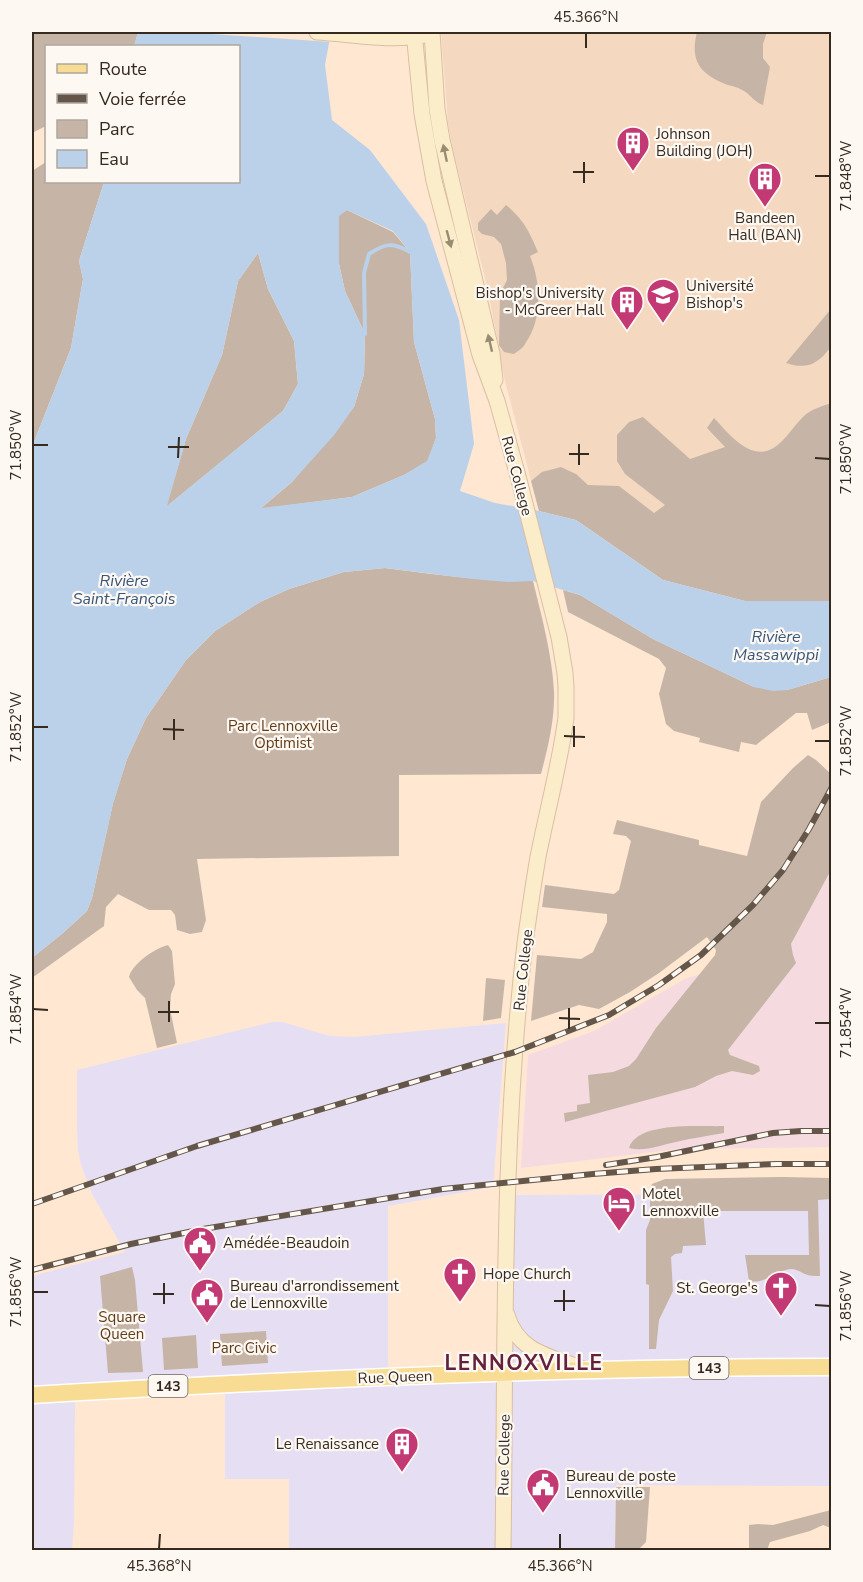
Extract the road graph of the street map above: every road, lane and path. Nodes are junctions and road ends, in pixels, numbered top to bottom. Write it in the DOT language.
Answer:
graph roads {
  1 [pos="317,32"];
  2 [pos="432,32"];
  3 [pos="414,34"];
  4 [pos="497,401"];
  5 [pos="504,1304"];
  6 [pos="831,1367"];
  7 [pos="587,1370"];
  8 [pos="505,1372"];
  9 [pos="32,1395"];
  10 [pos="503,1551"];
  1 -- 3 [label="main road"];
  2 -- 3 [label="main road"];
  4 -- 2 [label="main road, Rue College, one-way"];
  3 -- 4 [label="main road, Rue College, one-way"];
  4 -- 5 [label="main road, Rue College"];
  5 -- 7 [label="main road"];
  5 -- 8 [label="main road, Rue College"];
  6 -- 7 [label="main road, Rue Queen / 143"];
  7 -- 8 [label="main road, Rue Queen / 143"];
  8 -- 9 [label="main road, Rue Queen / 143"];
  8 -- 10 [label="main road, Rue College"];
}
